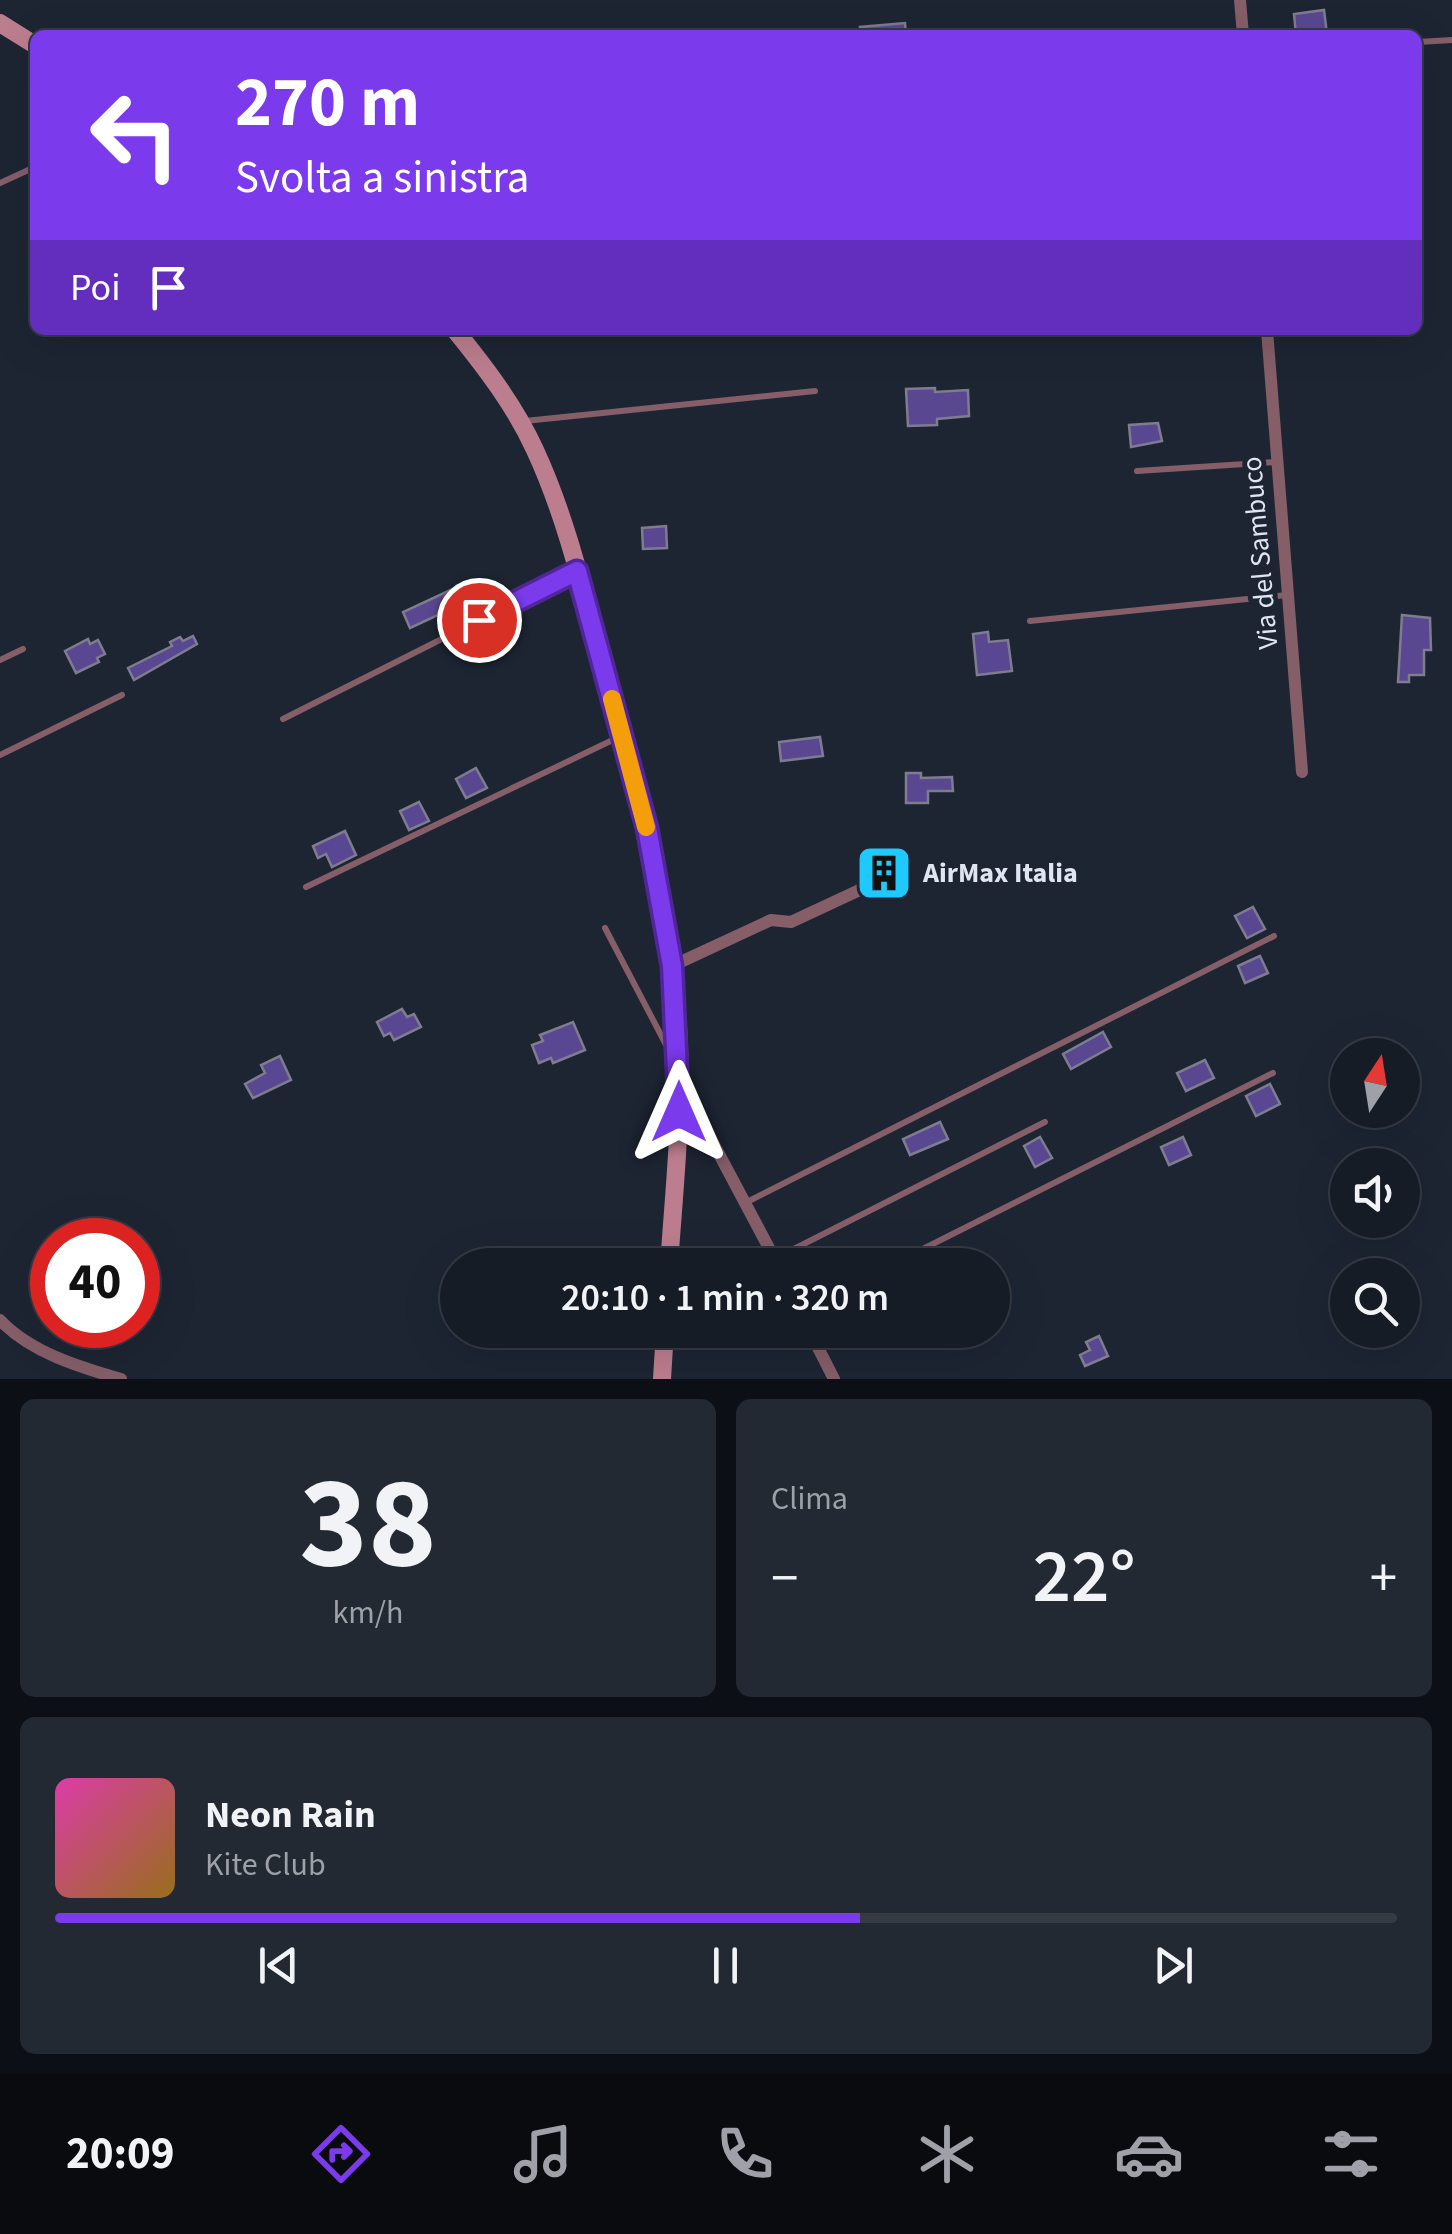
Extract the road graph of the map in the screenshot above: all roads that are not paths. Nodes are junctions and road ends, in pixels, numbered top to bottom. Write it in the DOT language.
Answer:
graph roads {
  1 [pos="1240,0"];
  2 [pos="0,23"];
  3 [pos="1243,30"];
  4 [pos="1452,40"];
  5 [pos="30,42"];
  6 [pos="1422,42"];
  7 [pos="30,169"];
  8 [pos="0,183"];
  9 [pos="460,335"];
  10 [pos="1267,335"];
  11 [pos="815,391"];
  12 [pos="519,422"];
  13 [pos="1278,462"];
  14 [pos="1138,471"];
  15 [pos="577,571"];
  16 [pos="1288,594"];
  17 [pos="1030,621"];
  18 [pos="23,649"];
  19 [pos="0,660"];
  20 [pos="122,695"];
  21 [pos="283,719"];
  22 [pos="622,736"];
  23 [pos="0,755"];
  24 [pos="1302,772"];
  25 [pos="881,880"];
  26 [pos="306,887"];
  27 [pos="605,928"];
  28 [pos="1274,936"];
  29 [pos="672,966"];
  30 [pos="679,1069"];
  31 [pos="1272,1073"];
  32 [pos="679,1112"];
  33 [pos="1045,1122"];
  34 [pos="744,1204"];
  35 [pos="670,1248"];
  36 [pos="768,1248"];
  37 [pos="803,1248"];
  38 [pos="925,1248"];
  39 [pos="0,1320"];
  40 [pos="664,1348"];
  41 [pos="818,1348"];
  42 [pos="122,1379"];
  43 [pos="662,1379"];
  44 [pos="834,1379"];
  1 -- 3 [label="street"];
  2 -- 5 [label="street"];
  4 -- 6 [label="lane"];
  7 -- 8 [label="lane"];
  9 -- 12 [label="street"];
  10 -- 13 [label="street, Via del Sambuco"];
  11 -- 12 [label="lane"];
  12 -- 15 [label="street"];
  13 -- 14 [label="lane"];
  13 -- 16 [label="street, Via del Sambuco"];
  15 -- 21 [label="lane"];
  15 -- 22 [label="street"];
  16 -- 17 [label="lane"];
  16 -- 24 [label="street, Via del Sambuco"];
  18 -- 19 [label="lane"];
  20 -- 23 [label="lane"];
  22 -- 26 [label="lane"];
  22 -- 29 [label="street"];
  25 -- 29 [label="street"];
  27 -- 30 [label="lane"];
  28 -- 34 [label="lane"];
  29 -- 30 [label="street"];
  30 -- 32 [label="street"];
  31 -- 38 [label="lane"];
  32 -- 34 [label="street"];
  32 -- 35 [label="street"];
  33 -- 37 [label="lane"];
  34 -- 36 [label="street"];
  39 -- 42 [label="street"];
  40 -- 43 [label="street"];
  41 -- 44 [label="street"];
}
